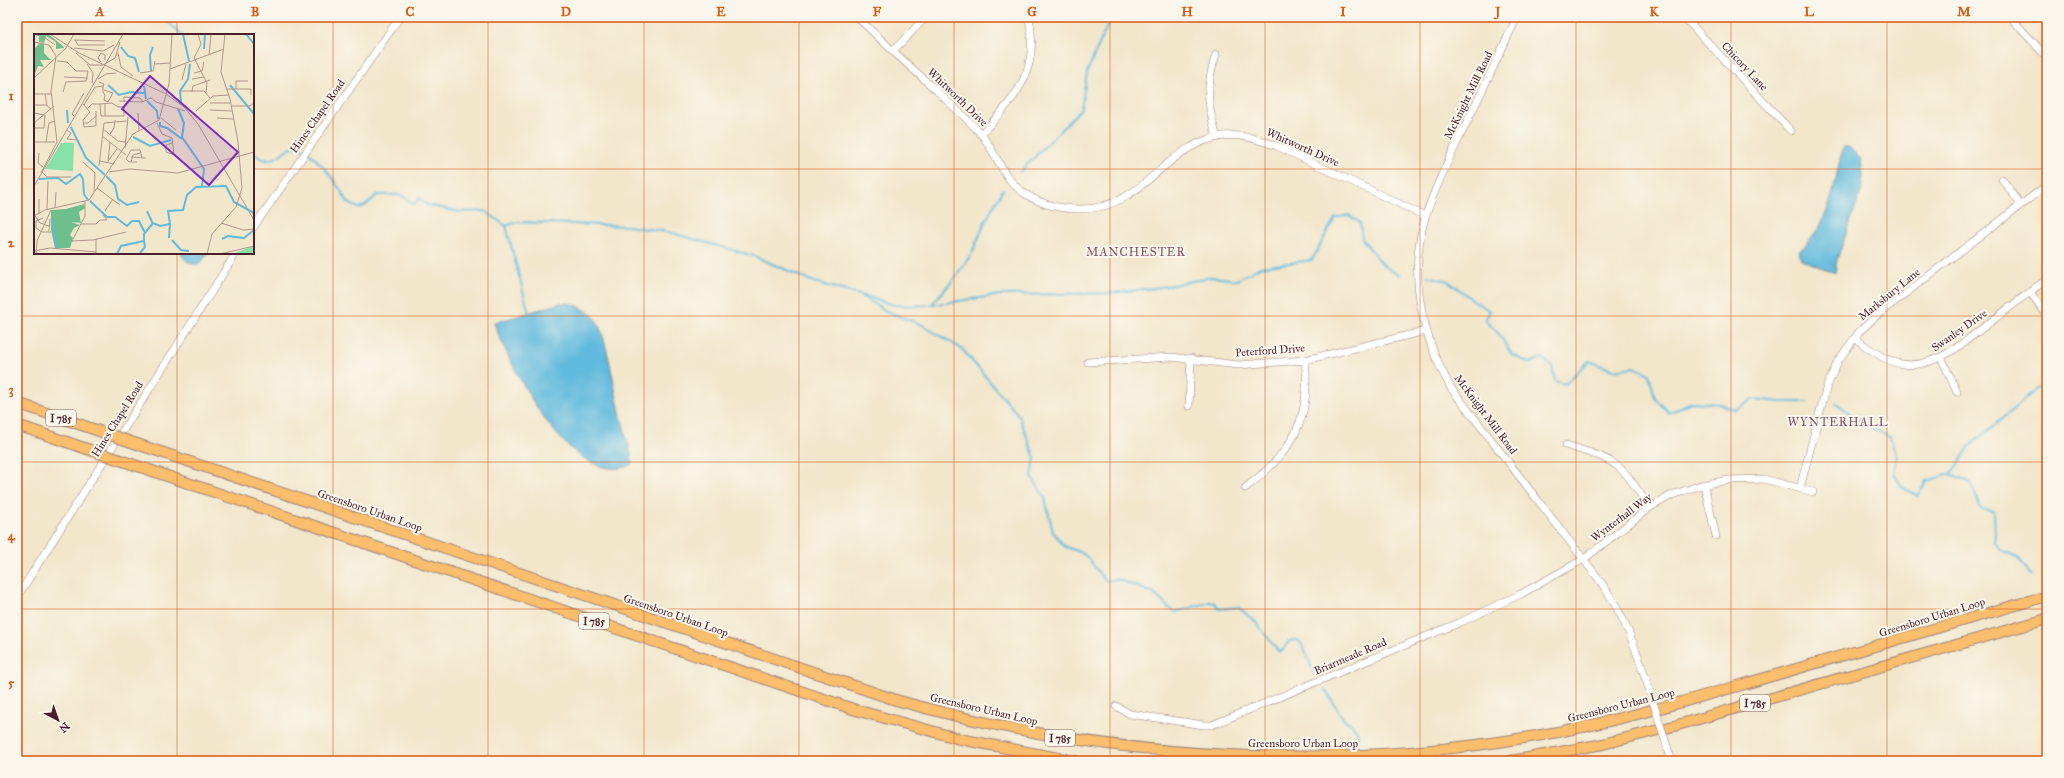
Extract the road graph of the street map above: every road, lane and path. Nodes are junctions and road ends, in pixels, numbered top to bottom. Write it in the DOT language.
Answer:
graph roads {
  1 [pos="400,17"];
  2 [pos="857,17"];
  3 [pos="1029,17"];
  4 [pos="1517,17"];
  5 [pos="1684,17"];
  6 [pos="2010,17"];
  7 [pos="924,19"];
  8 [pos="893,51"];
  9 [pos="2047,51"];
  10 [pos="1216,54"];
  11 [pos="1791,131"];
  12 [pos="981,134"];
  13 [pos="1217,138"];
  14 [pos="2002,179"];
  15 [pos="2047,185"];
  16 [pos="2021,205"];
  17 [pos="1425,216"];
  18 [pos="254,227"];
  19 [pos="235,254"];
  20 [pos="2047,279"];
  21 [pos="2030,292"];
  22 [pos="2047,315"];
  23 [pos="1426,331"];
  24 [pos="1855,338"];
  25 [pos="1941,357"];
  26 [pos="1191,358"];
  27 [pos="1305,360"];
  28 [pos="1088,362"];
  29 [pos="1957,392"];
  30 [pos="17,403"];
  31 [pos="1189,406"];
  32 [pos="17,425"];
  33 [pos="1566,445"];
  34 [pos="1704,484"];
  35 [pos="1245,488"];
  36 [pos="1800,488"];
  37 [pos="1813,492"];
  38 [pos="1649,508"];
  39 [pos="1716,536"];
  40 [pos="1584,559"];
  41 [pos="2047,596"];
  42 [pos="17,597"];
  43 [pos="2047,619"];
  44 [pos="2047,623"];
  45 [pos="1998,633"];
  46 [pos="1116,706"];
  47 [pos="1074,761"];
  48 [pos="1511,761"];
  49 [pos="1672,761"];
  1 -- 18 [label="street, Hines Chapel Road"];
  2 -- 8 [label="street, Whitworth Drive"];
  3 -- 12 [label="street"];
  4 -- 17 [label="street, McKnight Mill Road"];
  5 -- 11 [label="street, Chicory Lane"];
  6 -- 9 [label="street"];
  7 -- 8 [label="street"];
  8 -- 12 [label="street, Whitworth Drive"];
  10 -- 13 [label="street"];
  12 -- 13 [label="street, Whitworth Drive"];
  13 -- 17 [label="street, Whitworth Drive"];
  14 -- 16 [label="street"];
  15 -- 16 [label="street, Marksbury Lane"];
  16 -- 24 [label="street, Marksbury Lane"];
  17 -- 23 [label="street, McKnight Mill Road"];
  19 -- 42 [label="street, Hines Chapel Road"];
  20 -- 21 [label="street, Swanley Drive"];
  21 -- 22 [label="street"];
  21 -- 25 [label="street, Swanley Drive"];
  23 -- 27 [label="street, Peterford Drive"];
  23 -- 40 [label="street, McKnight Mill Road"];
  24 -- 25 [label="street, Swanley Drive"];
  24 -- 36 [label="street, Marksbury Lane"];
  25 -- 29 [label="street"];
  26 -- 27 [label="street, Peterford Drive"];
  26 -- 28 [label="street, Peterford Drive"];
  26 -- 31 [label="street"];
  27 -- 35 [label="street"];
  30 -- 41 [label="highway, Greensboro Urban Loop / I 785, bridge"];
  32 -- 47 [label="highway, I 785, bridge"];
  33 -- 38 [label="street"];
  34 -- 36 [label="street, Wynterhall Way"];
  34 -- 38 [label="street, Wynterhall Way"];
  34 -- 39 [label="street"];
  36 -- 37 [label="street, Wynterhall Way"];
  38 -- 40 [label="street, Wynterhall Way"];
  40 -- 46 [label="street, Briarmeade Road"];
  40 -- 49 [label="street, McKnight Mill Road, bridge"];
  43 -- 45 [label="highway"];
  44 -- 45 [label="highway"];
  45 -- 48 [label="highway, I 785"];
}
